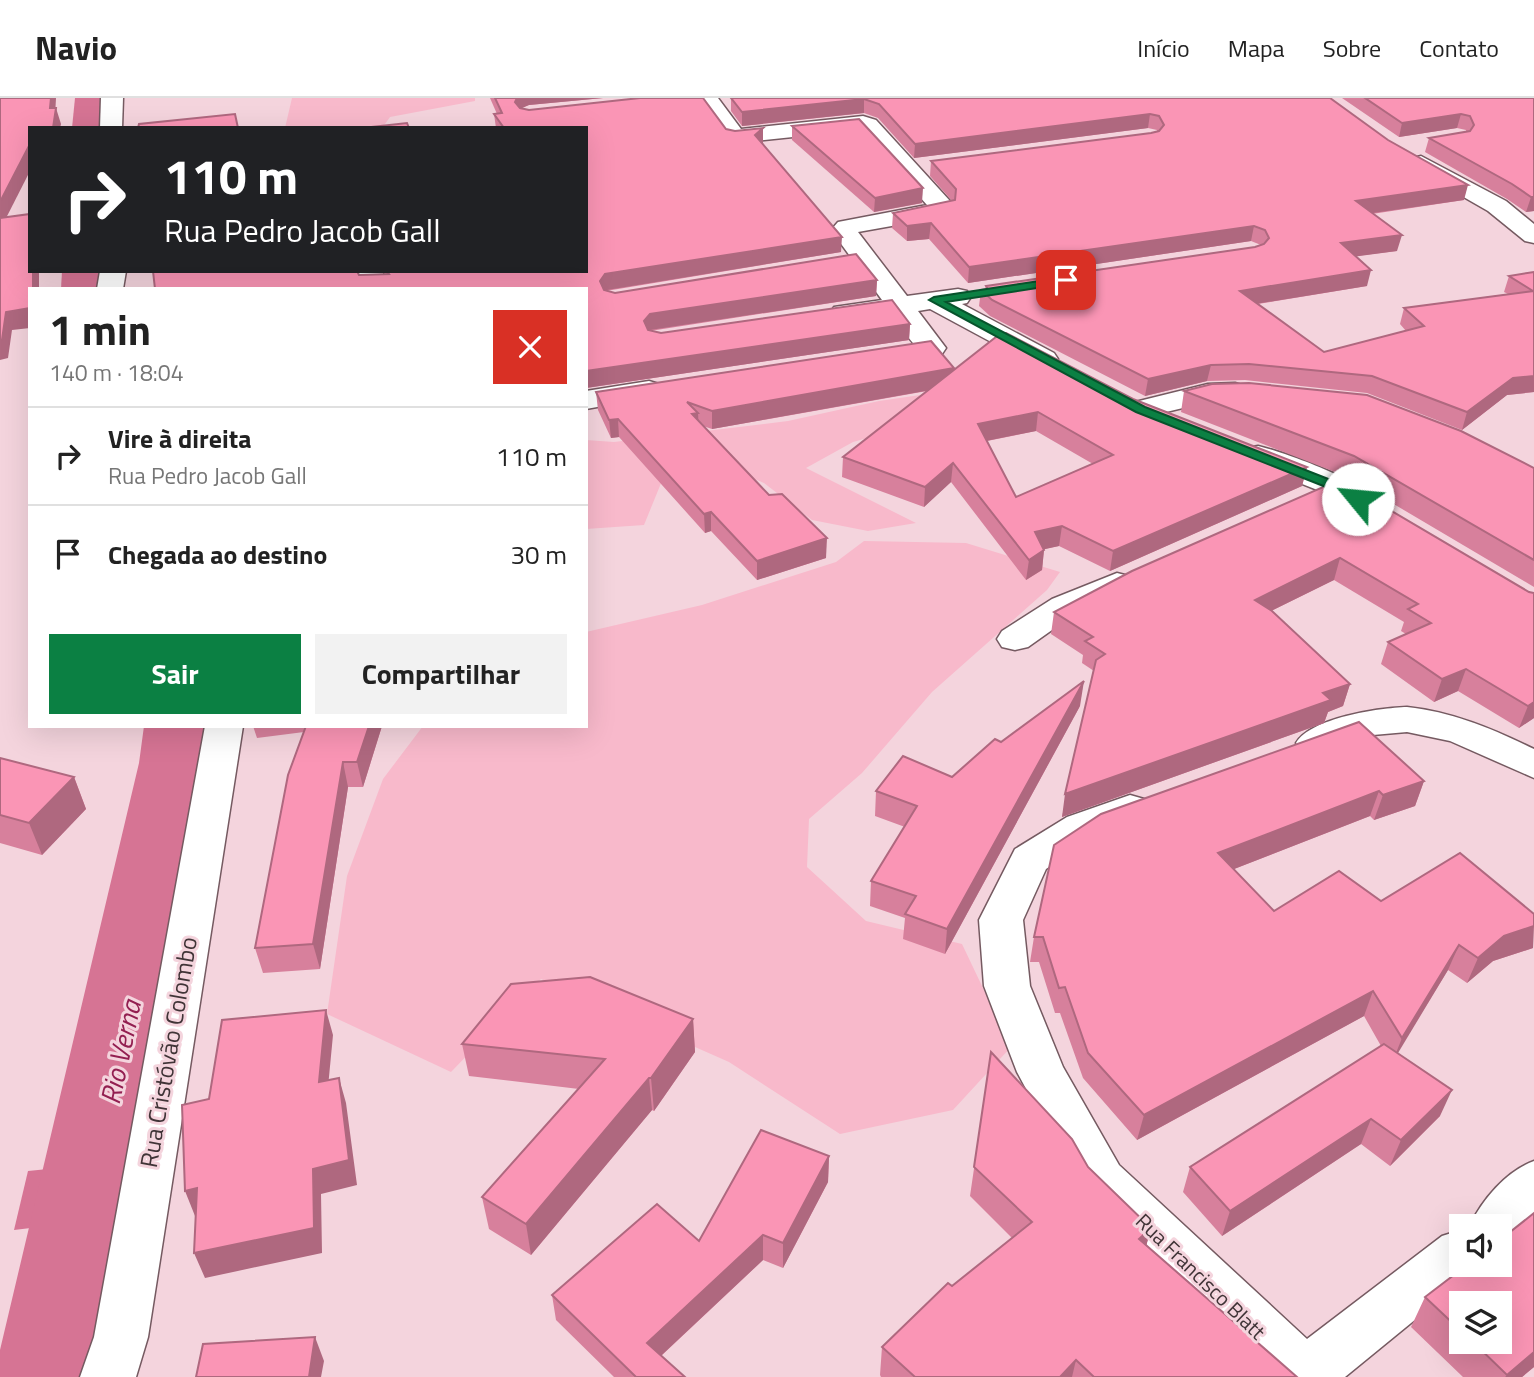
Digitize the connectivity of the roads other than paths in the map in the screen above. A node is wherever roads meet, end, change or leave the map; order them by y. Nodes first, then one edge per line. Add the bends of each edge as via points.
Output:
1 (112, 98) edge
2 (709, 101) edge
3 (736, 101) edge
4 (111, 126) edge
5 (1431, 142) edge
6 (935, 166) edge
7 (909, 169) junction
8 (1534, 236) edge
9 (863, 259) junction
10 (836, 264) edge
11 (976, 294) dead end
12 (934, 300) junction
13 (898, 305) junction
14 (819, 316) edge
15 (1000, 336) junction
16 (1070, 373) edge
17 (669, 387) edge
18 (1267, 393) edge
19 (588, 400) edge
20 (1193, 430) edge
21 (1232, 445) edge
22 (1336, 486) junction
23 (1299, 503) edge
24 (1394, 521) edge
25 (1150, 568) edge
26 (1015, 639) dead end
27 (224, 728) edge
28 (1283, 754) edge
29 (1534, 765) edge
30 (1170, 795) edge
31 (1534, 1183) edge
32 (1507, 1214) edge
33 (1449, 1262) edge
34 (1305, 1376) edge
35 (108, 1377) edge

1 - 4 street
2 - 3 street
2 - 7 street via 735,136 868,125
5 - 8 street via 1406,150 1497,206
6 - 7 street
7 - 9 street via 942,210 847,226 842,230
9 - 10 street
9 - 13 street
11 - 12 street
12 - 13 street
12 - 15 street
13 - 14 street
13 - 15 street via 918,350
15 - 16 street
17 - 19 street
18 - 20 street via 1208,393 1129,403
21 - 22 street
22 - 23 street
22 - 24 street
25 - 26 street via 1064,606
27 - 35 street, Rua Cristóvão Colombo via 121,1338
28 - 29 street via 1385,720 1432,720
30 - 34 street, Rua Francisco Blatt via 1081,827 1030,859 1001,920 1007,986 1041,1072 1101,1180
31 - 32 street
33 - 34 street

